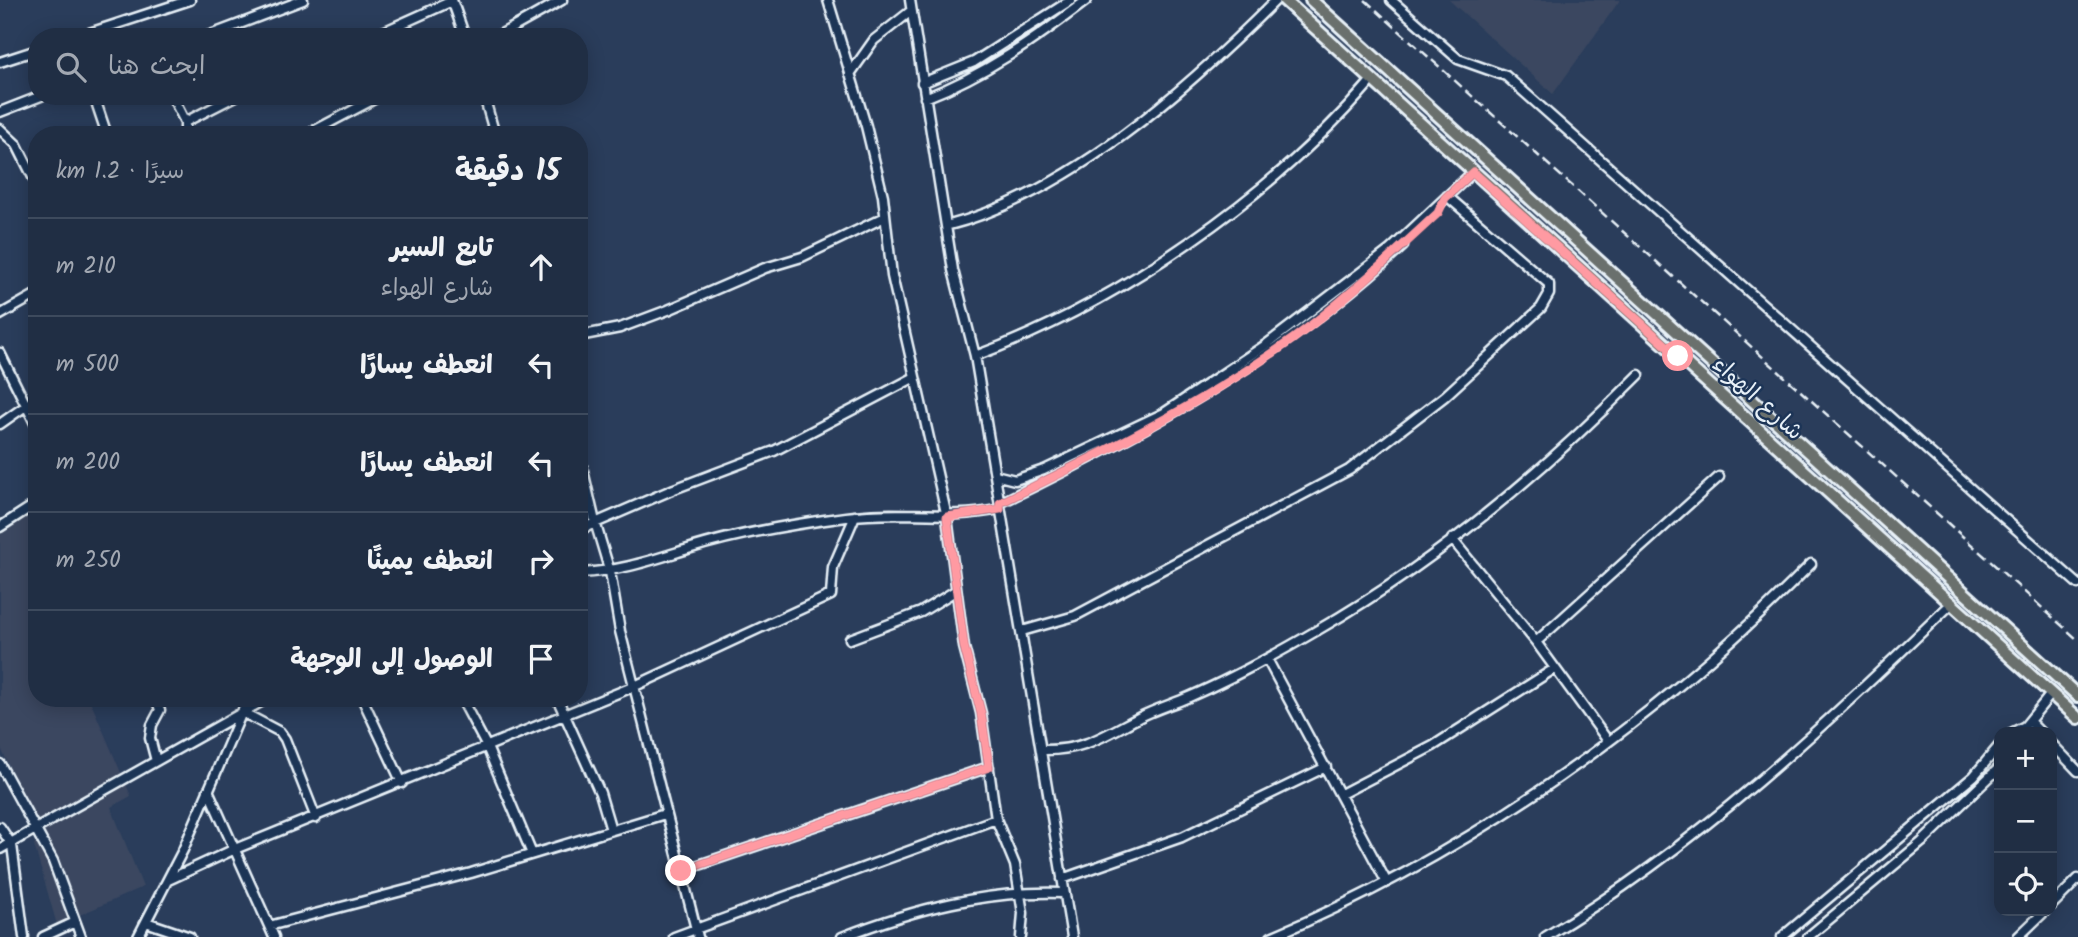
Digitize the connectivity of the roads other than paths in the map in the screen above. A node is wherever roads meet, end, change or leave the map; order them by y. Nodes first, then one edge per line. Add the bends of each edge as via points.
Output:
1 (190, 0) edge
2 (303, 0) edge
3 (562, 0) edge
4 (828, 0) edge
5 (910, 0) edge
6 (1070, 0) edge
7 (1087, 0) edge
8 (1276, 0) edge
9 (1284, 0) edge
10 (1311, 0) edge
11 (1391, 0) edge
12 (452, 1) edge
13 (911, 11) junction
14 (104, 28) edge
15 (229, 28) edge
16 (392, 28) edge
17 (462, 28) edge
18 (512, 28) edge
19 (28, 53) edge
20 (0, 62) edge
21 (849, 74) junction
22 (1371, 81) junction
23 (922, 83) junction
24 (925, 98) junction
25 (28, 101) edge
26 (97, 105) edge
27 (176, 105) edge
28 (218, 105) edge
29 (363, 105) edge
30 (486, 105) edge
31 (0, 112) edge
32 (185, 122) junction
33 (104, 126) edge
34 (185, 126) edge
35 (323, 126) edge
36 (491, 126) edge
37 (0, 129) edge
38 (28, 167) edge
39 (1473, 172) junction
40 (1446, 197) junction
41 (885, 217) junction
42 (946, 226) junction
43 (28, 300) edge
44 (0, 315) edge
45 (588, 334) edge
46 (0, 353) edge
47 (975, 356) junction
48 (1639, 375) dead end
49 (915, 377) junction
50 (27, 404) joint
51 (0, 424) edge
52 (995, 475) junction
53 (1718, 477) dead end
54 (588, 492) edge
55 (1000, 506) junction
56 (28, 509) edge
57 (855, 516) junction
58 (947, 517) junction
59 (595, 522) junction
60 (588, 526) edge
61 (0, 527) edge
62 (1452, 539) junction
63 (1811, 564) dead end
64 (610, 572) junction
65 (588, 573) edge
66 (2078, 584) edge
67 (955, 591) junction
68 (1952, 603) junction
69 (1022, 631) junction
70 (850, 639) dead end
71 (1535, 642) junction
72 (1267, 659) junction
73 (1554, 669) junction
74 (635, 687) junction
75 (2051, 694) junction
76 (2078, 696) edge
77 (588, 706) edge
78 (159, 707) edge
79 (244, 707) edge
80 (251, 707) edge
81 (366, 707) edge
82 (466, 707) edge
83 (561, 707) edge
84 (587, 707) edge
85 (242, 712) junction
86 (565, 716) junction
87 (2078, 718) edge
88 (2026, 726) edge
89 (1608, 741) junction
90 (487, 747) junction
91 (2057, 749) edge
92 (1042, 750) junction
93 (1994, 752) edge
94 (156, 761) junction
95 (0, 764) edge
96 (989, 767) junction
97 (1326, 767) junction
98 (2078, 771) edge
99 (1994, 773) edge
100 (402, 783) junction
101 (208, 790) junction
102 (1340, 794) junction
103 (665, 814) junction
104 (316, 818) junction
105 (996, 819) junction
106 (0, 827) edge
107 (36, 830) junction
108 (611, 830) junction
109 (11, 841) junction
110 (0, 849) edge
111 (234, 849) junction
112 (532, 855) junction
113 (681, 871) junction
114 (1062, 879) junction
115 (2078, 879) edge
116 (168, 880) junction
117 (1386, 881) junction
118 (1020, 891) junction
119 (1064, 892) junction
120 (2057, 900) edge
121 (2040, 916) edge
122 (75, 922) junction
123 (146, 922) junction
124 (269, 926) junction
125 (697, 933) edge
126 (24, 937) edge
127 (43, 937) edge
128 (81, 937) edge
129 (138, 937) edge
130 (190, 937) edge
131 (274, 937) edge
132 (674, 937) edge
133 (842, 937) edge
134 (1021, 937) edge
135 (1072, 937) edge
136 (1271, 937) edge
137 (1545, 937) edge
138 (1782, 937) edge
139 (1808, 937) edge
140 (2018, 937) edge

1 - 14 street
2 - 15 street
3 - 18 street
4 - 21 street
5 - 13 street
6 - 23 street via 974,62
7 - 24 street via 1009,56
8 - 42 street via 1194,77 1113,141 1014,200
9 - 22 main road, شارع الهواء
10 - 76 main road, شارع الهواء
11 - 66 street via 1458,59 1506,76
12 - 16 street
12 - 17 street
13 - 21 street via 874,40
13 - 23 street
19 - 20 street
21 - 41 street via 869,136
22 - 39 main road, شارع الهواء
22 - 47 street via 1296,158 1202,232 1093,300
23 - 24 street
24 - 42 street
25 - 31 street
26 - 33 street
27 - 32 street
28 - 32 street
29 - 35 street
30 - 36 street
32 - 34 street
37 - 38 street via 17,145
39 - 40 street
39 - 68 main road, شارع الهواء
40 - 52 street via 1390,250 1298,321 1164,413 1044,470 1015,480
40 - 55 street via 1438,213 1294,338 1106,452
40 - 69 street via 1549,284 1541,308 1446,396 1349,470 1075,616
41 - 45 street via 802,257 620,328
41 - 49 street via 892,276
42 - 47 street
43 - 44 street
46 - 50 street
47 - 52 street
48 - 62 street via 1550,462
49 - 58 street
49 - 59 street via 774,451
50 - 51 street
52 - 55 street
53 - 71 street
54 - 59 street
55 - 58 street
55 - 69 street
56 - 61 street
57 - 58 street
57 - 64 street via 715,542
57 - 74 street via 833,567 831,595
58 - 67 street
59 - 60 street
59 - 64 street
62 - 71 street
62 - 72 street via 1329,623
63 - 89 street via 1727,645
64 - 65 street
64 - 74 street
67 - 70 street via 921,612
67 - 96 street
68 - 75 main road, شارع الهواء
68 - 137 street via 1788,757 1710,822 1649,871
69 - 92 street
71 - 73 street
72 - 92 street via 1139,717 1116,733 1065,751
72 - 97 street
73 - 89 street
73 - 102 street via 1433,746
74 - 77 street
74 - 103 street
75 - 87 main road, شارع الهواء
75 - 88 street
78 - 94 street via 150,738
79 - 85 street
80 - 85 street
81 - 100 street
82 - 90 street
83 - 86 street
84 - 86 street
85 - 94 street
85 - 101 street
85 - 104 street via 285,738
86 - 90 street
86 - 108 street via 600,793
89 - 117 street via 1506,813
90 - 100 street
90 - 112 street
91 - 98 street
92 - 114 street
93 - 138 street via 1974,776
94 - 107 street
95 - 107 street
96 - 105 street
96 - 113 street
97 - 102 street
97 - 114 street via 1182,837
99 - 139 street via 1922,842
100 - 104 street
101 - 111 street
101 - 116 street
102 - 117 street
103 - 108 street
103 - 113 street
104 - 111 street
105 - 118 street via 1016,865
105 - 125 street
106 - 109 street
107 - 109 street
107 - 122 street via 53,861
108 - 112 street
109 - 110 street
109 - 126 street
111 - 116 street
111 - 124 street
112 - 124 street
113 - 125 street
114 - 119 street
115 - 120 street
116 - 123 street
117 - 136 street
118 - 119 street
118 - 133 street via 925,909
118 - 134 street
119 - 135 street
121 - 140 street
122 - 127 street
122 - 128 street
123 - 129 street
123 - 130 street
124 - 131 street
125 - 132 street

